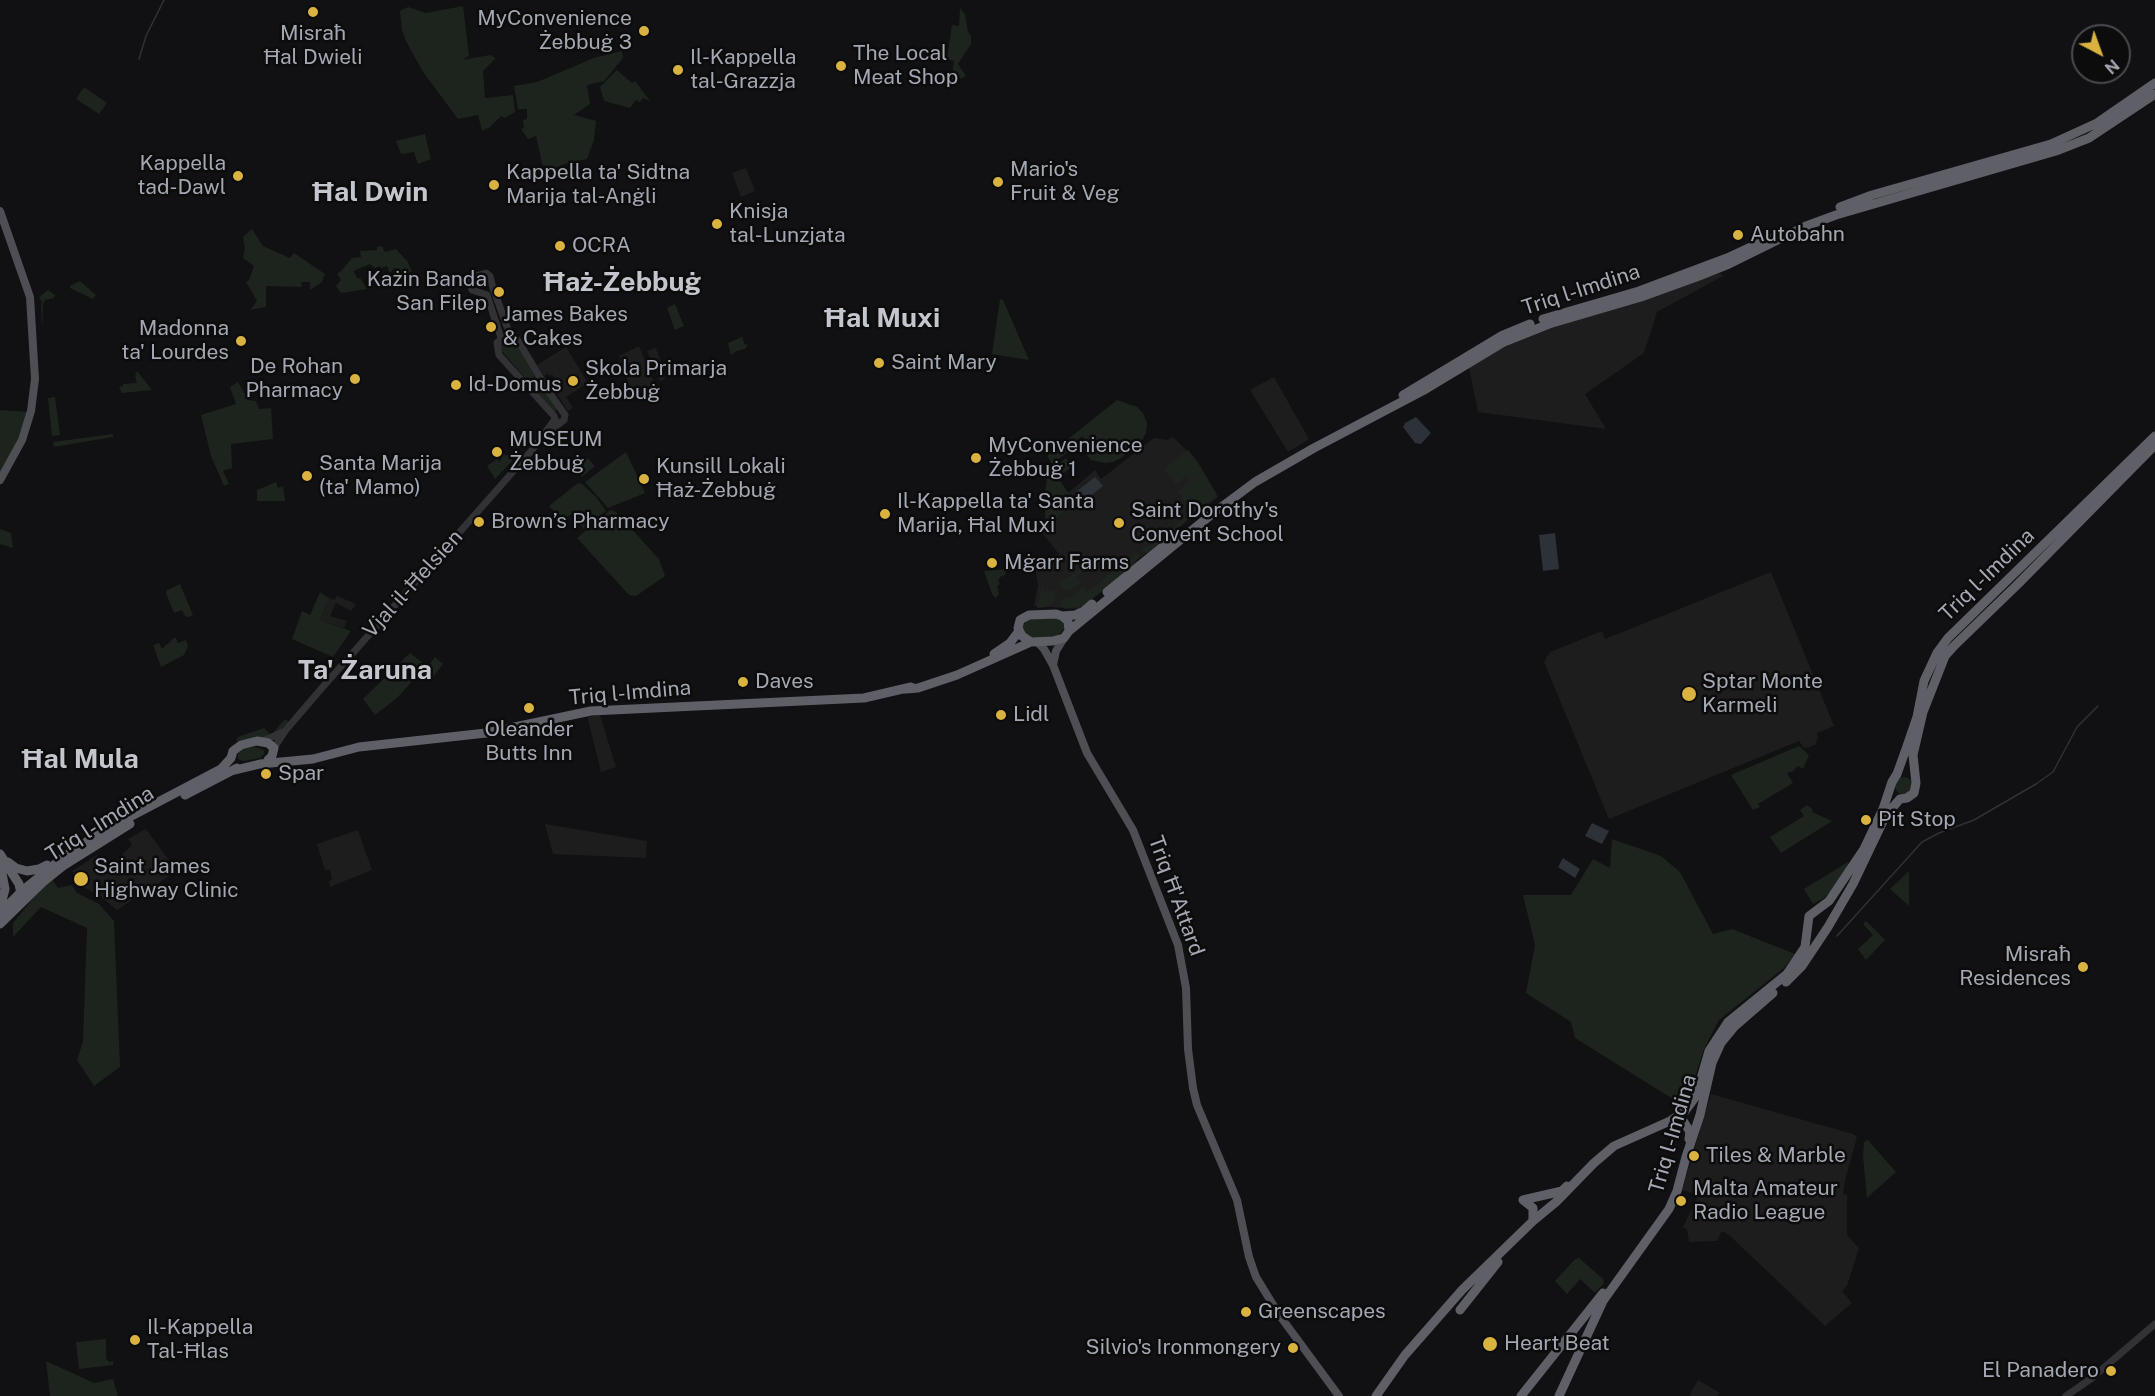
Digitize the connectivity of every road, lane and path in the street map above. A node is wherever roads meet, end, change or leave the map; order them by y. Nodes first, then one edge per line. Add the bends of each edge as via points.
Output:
1 (2155, 83) edge
2 (2155, 94) edge
3 (0, 211) edge
4 (510, 335) junction
5 (501, 338) junction
6 (556, 419) junction
7 (2155, 436) edge
8 (2155, 445) edge
9 (0, 480) edge
10 (1062, 616) junction
11 (1019, 631) junction
12 (1067, 634) junction
13 (1034, 642) junction
14 (1053, 665) junction
15 (906, 689) junction
16 (285, 731) junction
17 (264, 741) junction
18 (359, 747) junction
19 (272, 753) junction
20 (231, 758) junction
21 (290, 762) junction
22 (241, 766) junction
23 (231, 771) junction
24 (1897, 774) junction
25 (1915, 779) junction
26 (1890, 790) junction
27 (1900, 799) junction
28 (0, 853) edge
29 (65, 856) junction
30 (0, 862) edge
31 (21, 890) junction
32 (0, 908) edge
33 (1815, 911) junction
34 (1, 920) edge
35 (1807, 922) junction
36 (1828, 927) junction
37 (1670, 1121) junction
38 (1686, 1157) junction
39 (1594, 1163) junction
40 (1556, 1202) junction
41 (1533, 1221) junction
42 (1630, 1262) junction
43 (1460, 1310) dead end
44 (2155, 1324) edge
45 (1406, 1355) junction
46 (1339, 1396) edge
47 (1371, 1396) edge
48 (1376, 1396) edge
49 (1521, 1396) edge
50 (1559, 1396) edge
51 (2066, 1396) edge

1 - 10 highway, Triq l-Imdina via 2097,123 2051,144 1872,195 1818,215 1727,258 1501,336 1398,398 1254,476 1084,611
2 - 12 highway, Triq l-Imdina via 2089,138 2056,151 1836,215 1699,276 1504,342 1255,482
3 - 9 main road via 30,297 35,379 22,440
4 - 5 street
4 - 5 street via 489,274 468,278 472,290 486,295
4 - 6 street via 517,339 565,417
5 - 6 street via 499,355
6 - 16 street, Vjal il-Ħelsien
7 - 24 highway, Triq l-Imdina via 1947,638 1924,681 1917,717
8 - 25 highway, Triq l-Imdina via 1946,656 1923,712 1913,755
10 - 11 highway, Triq l-Imdina via 1029,615 1020,620
10 - 12 highway via 1068,621
11 - 13 highway
11 - 15 highway, Triq l-Imdina via 1010,643 986,659
12 - 13 highway, Triq l-Imdina
12 - 14 main road via 1056,651
13 - 14 main road, Triq Ħ'Attard
13 - 15 highway, Triq l-Imdina via 957,675
14 - 46 main road, Triq Ħ'Attard via 1087,753 1133,830 1178,945 1186,988 1193,1088 1237,1200 1249,1257 1262,1288
15 - 18 highway, Triq l-Imdina via 864,698 591,711 486,733
16 - 17 street, Vjal il-Ħelsien
16 - 19 street, Vjal il-Ħelsien
17 - 19 highway, Triq l-Imdina
17 - 20 highway, Triq l-Imdina via 241,745
18 - 19 highway, Triq l-Imdina via 287,758
18 - 21 highway, Triq l-Imdina
19 - 21 highway, Triq l-Imdina
19 - 22 highway, Triq l-Imdina
20 - 22 highway
20 - 29 highway, Triq l-Imdina via 221,769
21 - 23 highway, Triq l-Imdina
22 - 23 highway, Triq l-Imdina
23 - 34 highway, Triq l-Imdina via 91,847 43,882
24 - 25 highway via 1909,774
24 - 26 highway, Triq l-Imdina
25 - 27 highway, Triq l-Imdina via 1914,793
26 - 27 highway
26 - 33 highway, Triq l-Imdina via 1856,863 1829,901
27 - 36 highway, Triq l-Imdina via 1886,814
28 - 29 highway via 12,866 27,871
28 - 31 highway
29 - 31 highway, Triq l-Imdina
30 - 32 highway via 5,889
31 - 34 highway, Triq l-Imdina via 18,901
33 - 35 highway, Triq l-Imdina
33 - 36 highway via 1826,913
35 - 36 highway via 1812,931 1819,933
35 - 37 highway, Triq l-Imdina via 1805,947 1787,974 1728,1022 1709,1051 1696,1096 1685,1111
36 - 38 highway, Triq l-Imdina via 1802,966 1721,1043 1712,1062
37 - 38 highway via 1684,1122 1688,1127
37 - 39 highway via 1614,1146
38 - 42 highway, Triq l-Imdina via 1670,1209
39 - 40 highway
39 - 41 highway via 1562,1191 1523,1200 1533,1208
40 - 41 highway
40 - 43 highway
41 - 45 highway via 1462,1290
42 - 49 highway
42 - 50 highway, Triq l-Imdina via 1604,1301
44 - 51 street
45 - 47 main road
45 - 48 highway

